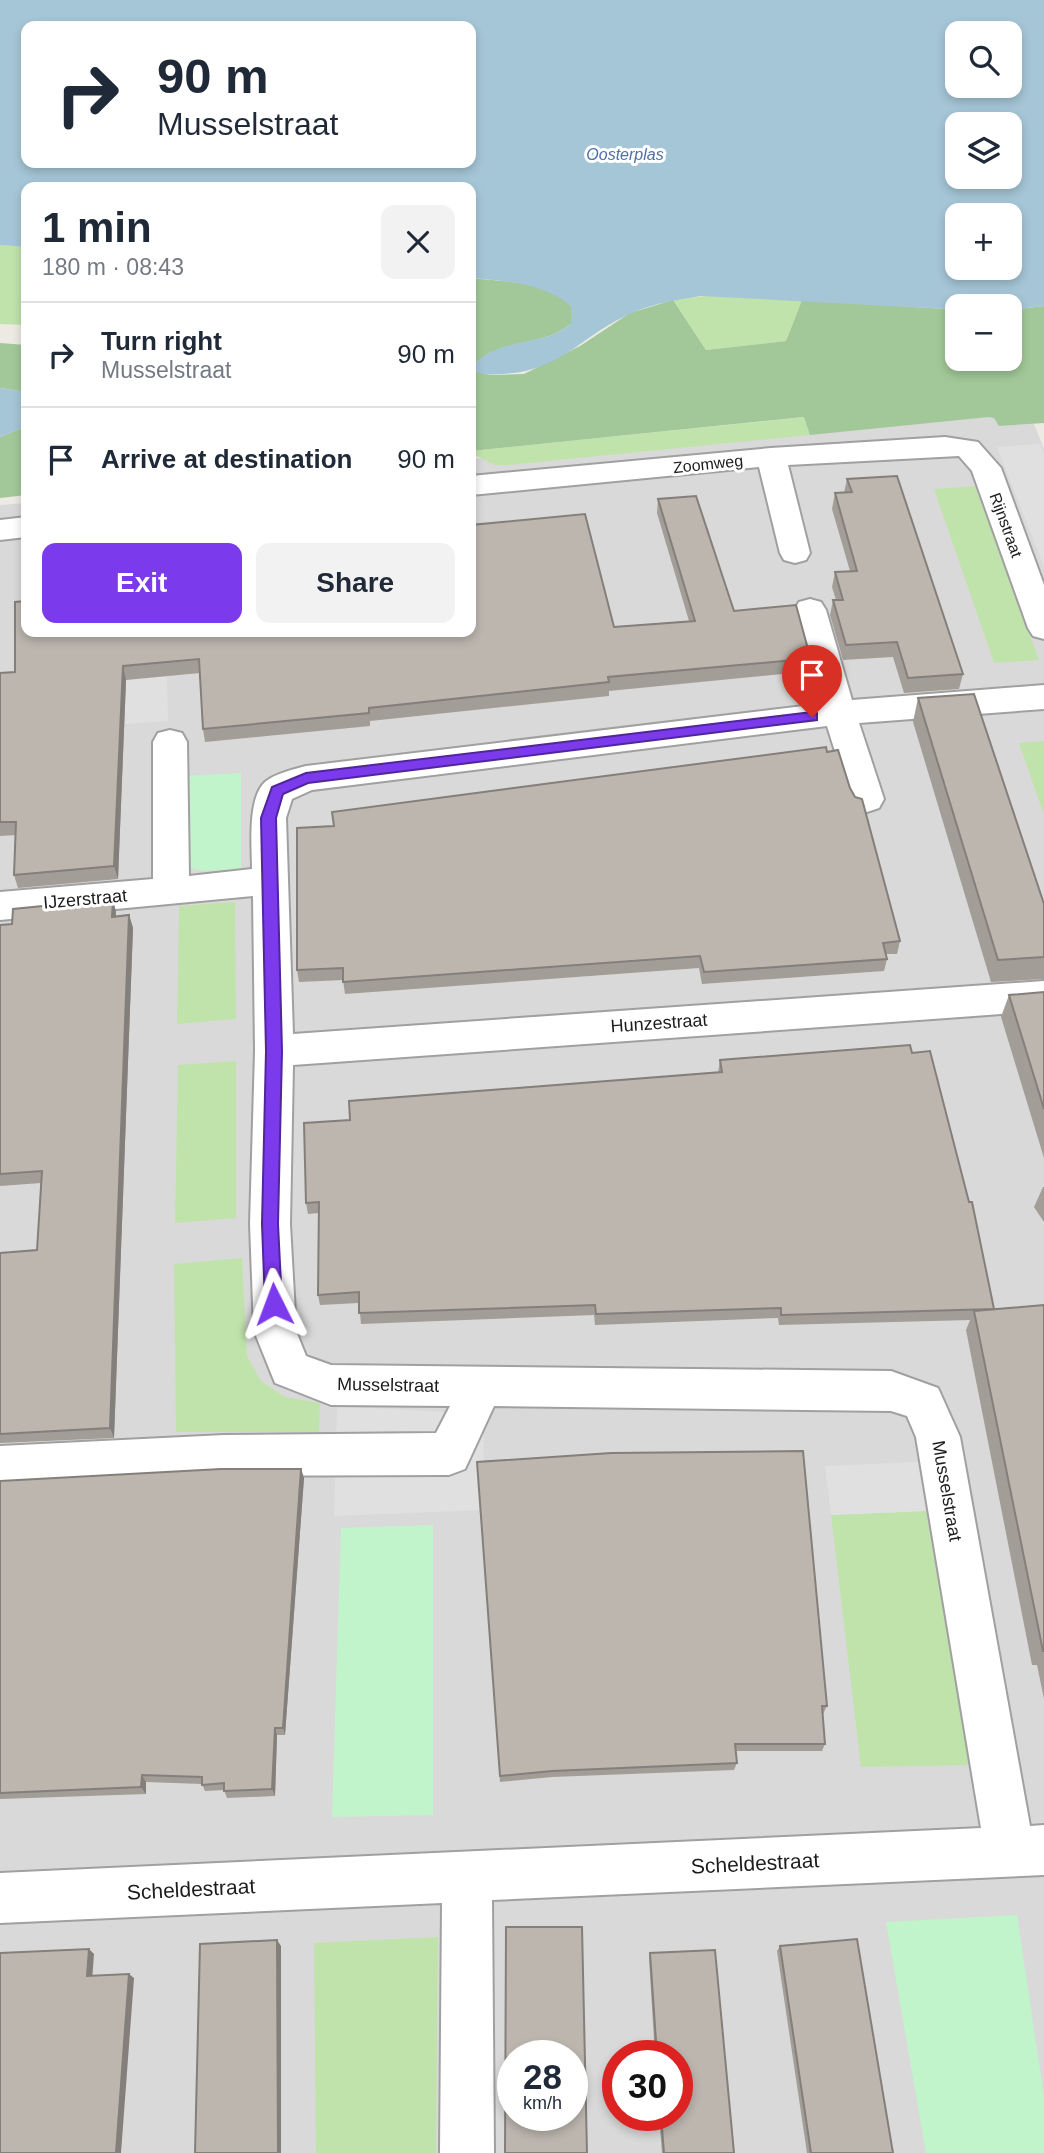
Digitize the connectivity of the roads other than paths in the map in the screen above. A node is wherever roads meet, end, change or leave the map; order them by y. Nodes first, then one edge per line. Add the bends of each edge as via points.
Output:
1 (945, 446) joint
2 (771, 457) junction
3 (476, 486) edge
4 (21, 528) edge
5 (0, 530) edge
6 (795, 553) dead end
7 (810, 610) dead end
8 (1044, 628) edge
9 (1044, 697) edge
10 (839, 713) junction
11 (170, 742) dead end
12 (867, 799) dead end
13 (270, 881) junction
14 (171, 891) junction
15 (0, 906) edge
16 (1044, 996) edge
17 (274, 1051) junction
18 (481, 1387) junction
19 (0, 1467) edge
20 (1035, 1857) edge
21 (467, 1876) junction
22 (0, 1898) edge
23 (467, 2153) edge

1 - 2 street, Zoomweg
1 - 8 street, Rijnstraat via 968,448 986,468
2 - 3 street, Zoomweg
2 - 6 street
4 - 5 street
7 - 10 street
9 - 10 street, Musselstraat
10 - 12 street
10 - 13 street, Musselstraat via 306,778 277,791 269,818
11 - 14 street
13 - 14 street, IJzerstraat
13 - 17 street, Musselstraat
14 - 15 street, IJzerstraat
16 - 17 street, Hunzestraat
17 - 18 street, Musselstraat via 270,1224 275,1331 290,1368 331,1385
18 - 19 street via 449,1454 145,1458
18 - 20 street, Musselstraat via 891,1391 923,1402 938,1437
20 - 21 street, Scheldestraat
21 - 22 street, Scheldestraat
21 - 23 street

